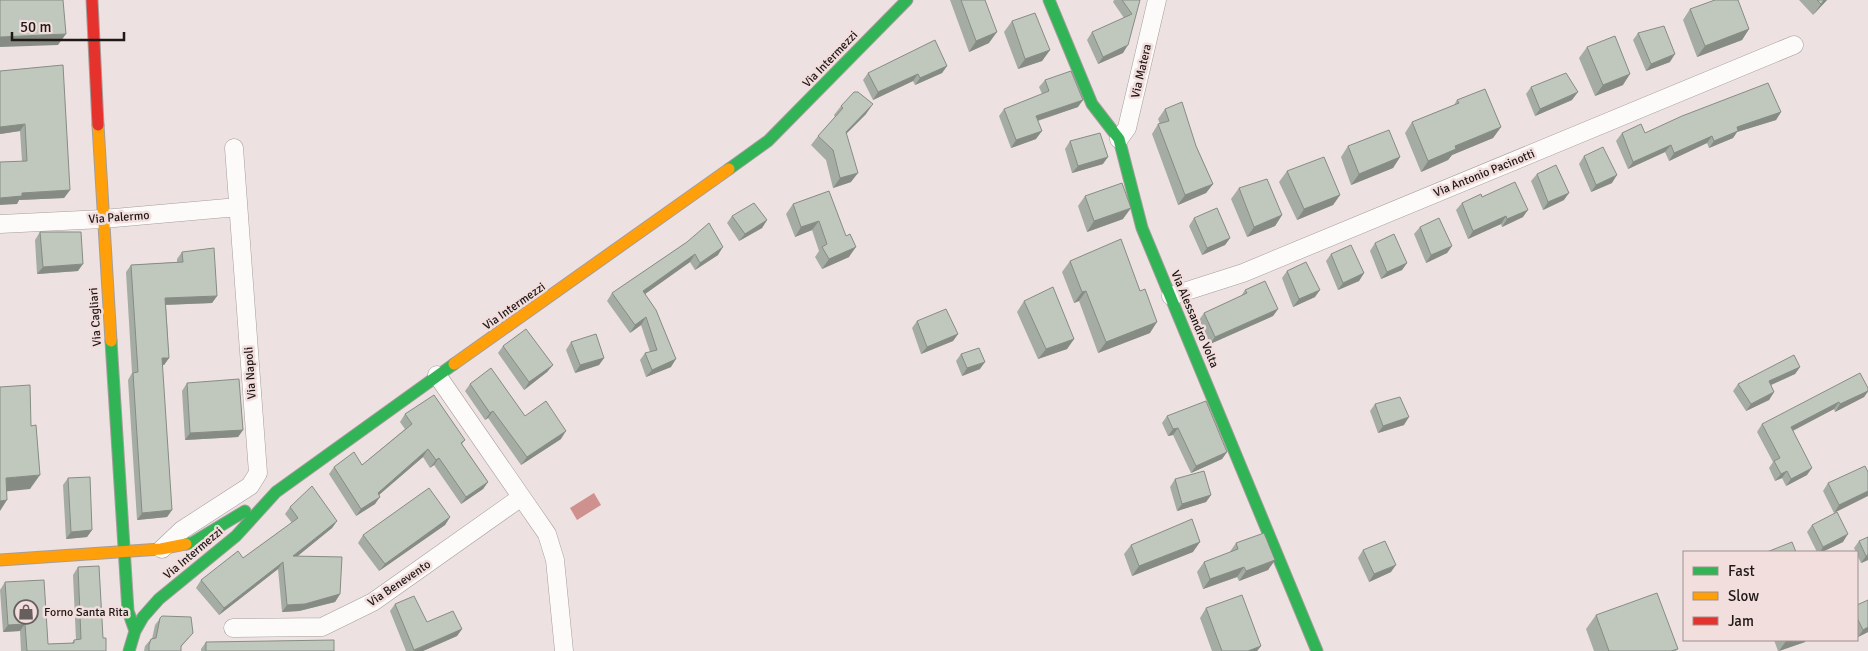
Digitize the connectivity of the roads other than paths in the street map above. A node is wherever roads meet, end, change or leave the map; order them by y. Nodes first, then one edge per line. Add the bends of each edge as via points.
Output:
1 (92, 0) edge
2 (907, 0) edge
3 (1049, 0) edge
4 (1157, 0) edge
5 (1794, 45) dead end
6 (1119, 139) junction
7 (234, 148) dead end
8 (238, 207) junction
9 (102, 219) junction
10 (0, 224) edge
11 (1171, 296) junction
12 (437, 375) junction
13 (276, 492) junction
14 (520, 498) junction
15 (161, 549) junction
16 (124, 553) junction
17 (0, 560) edge
18 (234, 628) dead end
19 (135, 631) junction
20 (129, 651) edge
21 (564, 651) edge
22 (1317, 651) edge

1 - 9 street, Via Cagliari
2 - 12 street, Via Intermezzi via 768,141
3 - 6 street, Via Alessandro Volta via 1092,104
4 - 6 street, Via Matera via 1127,128
5 - 11 street, Via Antonio Pacinotti via 1243,273
6 - 11 street, Via Alessandro Volta via 1142,228
7 - 8 street, Via Napoli
8 - 9 street, Via Palermo
8 - 15 street, Via Napoli via 258,473 250,486 182,530
9 - 10 street, Via Palermo
9 - 16 street, Via Cagliari
11 - 22 street, Via Alessandro Volta
12 - 13 street, Via Intermezzi
12 - 14 street
13 - 15 street via 192,543
13 - 19 street, Via Intermezzi via 236,536 159,599
14 - 18 street, Via Benevento via 373,602 322,627
14 - 21 street via 547,534 555,560
15 - 16 street
16 - 17 street
16 - 19 street, Via Cagliari via 128,611
19 - 20 street, Via Intermezzi

